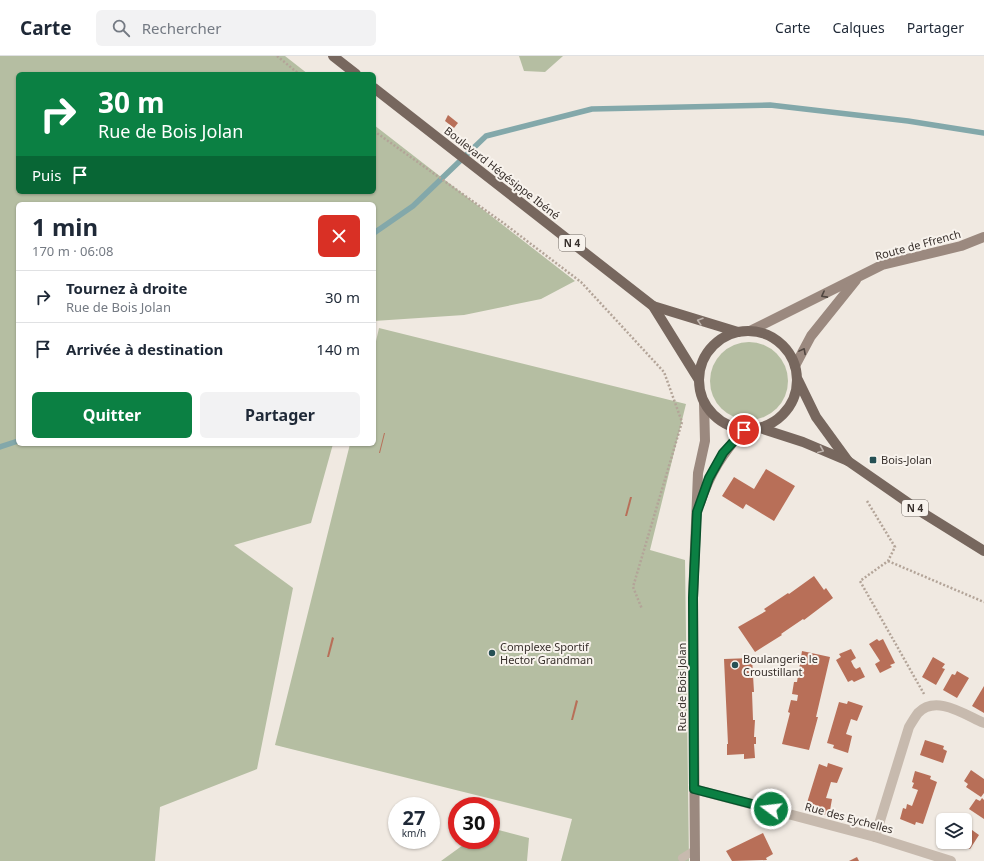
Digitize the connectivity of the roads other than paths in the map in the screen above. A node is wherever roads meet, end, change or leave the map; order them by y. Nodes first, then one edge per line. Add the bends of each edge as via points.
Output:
1 (333, 56) edge
2 (353, 72) edge
3 (376, 90) edge
4 (984, 237) edge
5 (858, 276) junction
6 (653, 306) junction
7 (750, 331) junction
8 (738, 332) junction
9 (795, 366) junction
10 (797, 379) junction
11 (699, 380) junction
12 (704, 403) junction
13 (760, 428) junction
14 (744, 430) junction
15 (848, 461) junction
16 (697, 512) junction
17 (984, 551) edge
18 (984, 723) edge
19 (694, 789) junction
20 (875, 837) junction
21 (695, 850) junction
22 (682, 858) dead end
23 (947, 860) edge
24 (695, 861) edge

1 - 2 main road
3 - 6 main road, Boulevard Hégésippe Ibéné / N 4
4 - 5 street, Route de Ffrench via 961,246 882,265
5 -> 7 street, Route de Ffrench
9 -> 5 street, Route de Ffrench via 811,336
8 -> 6 main road, Boulevard Hégésippe Ibéné / N 4
6 - 11 main road, Boulevard Hégésippe Ibéné / N 4
7 - 8 main road
7 - 9 main road via 765,334 778,341 789,352
8 - 11 main road via 714,344 700,368
9 - 10 main road
10 - 13 main road via 793,401 787,410 770,424
10 - 15 main road, N 4 via 816,417
11 - 12 main road
12 - 14 main road via 723,423
12 - 16 street, Rue de Bois Jolan via 705,440 698,473
13 - 14 main road
13 -> 15 main road, N 4
14 - 16 street, Rue de Bois Jolan via 723,453 709,478
15 - 17 main road, N 4
16 - 19 street, Rue de Bois Jolan via 693,598
18 - 20 street via 949,707 930,705 918,713 909,727
19 - 20 street, Rue des Eychelles
19 - 21 street, Rue de Bois Jolan
20 - 23 street, Rue des Eychelles
21 - 22 lane
21 - 24 street, Rue de Bois Jolan

